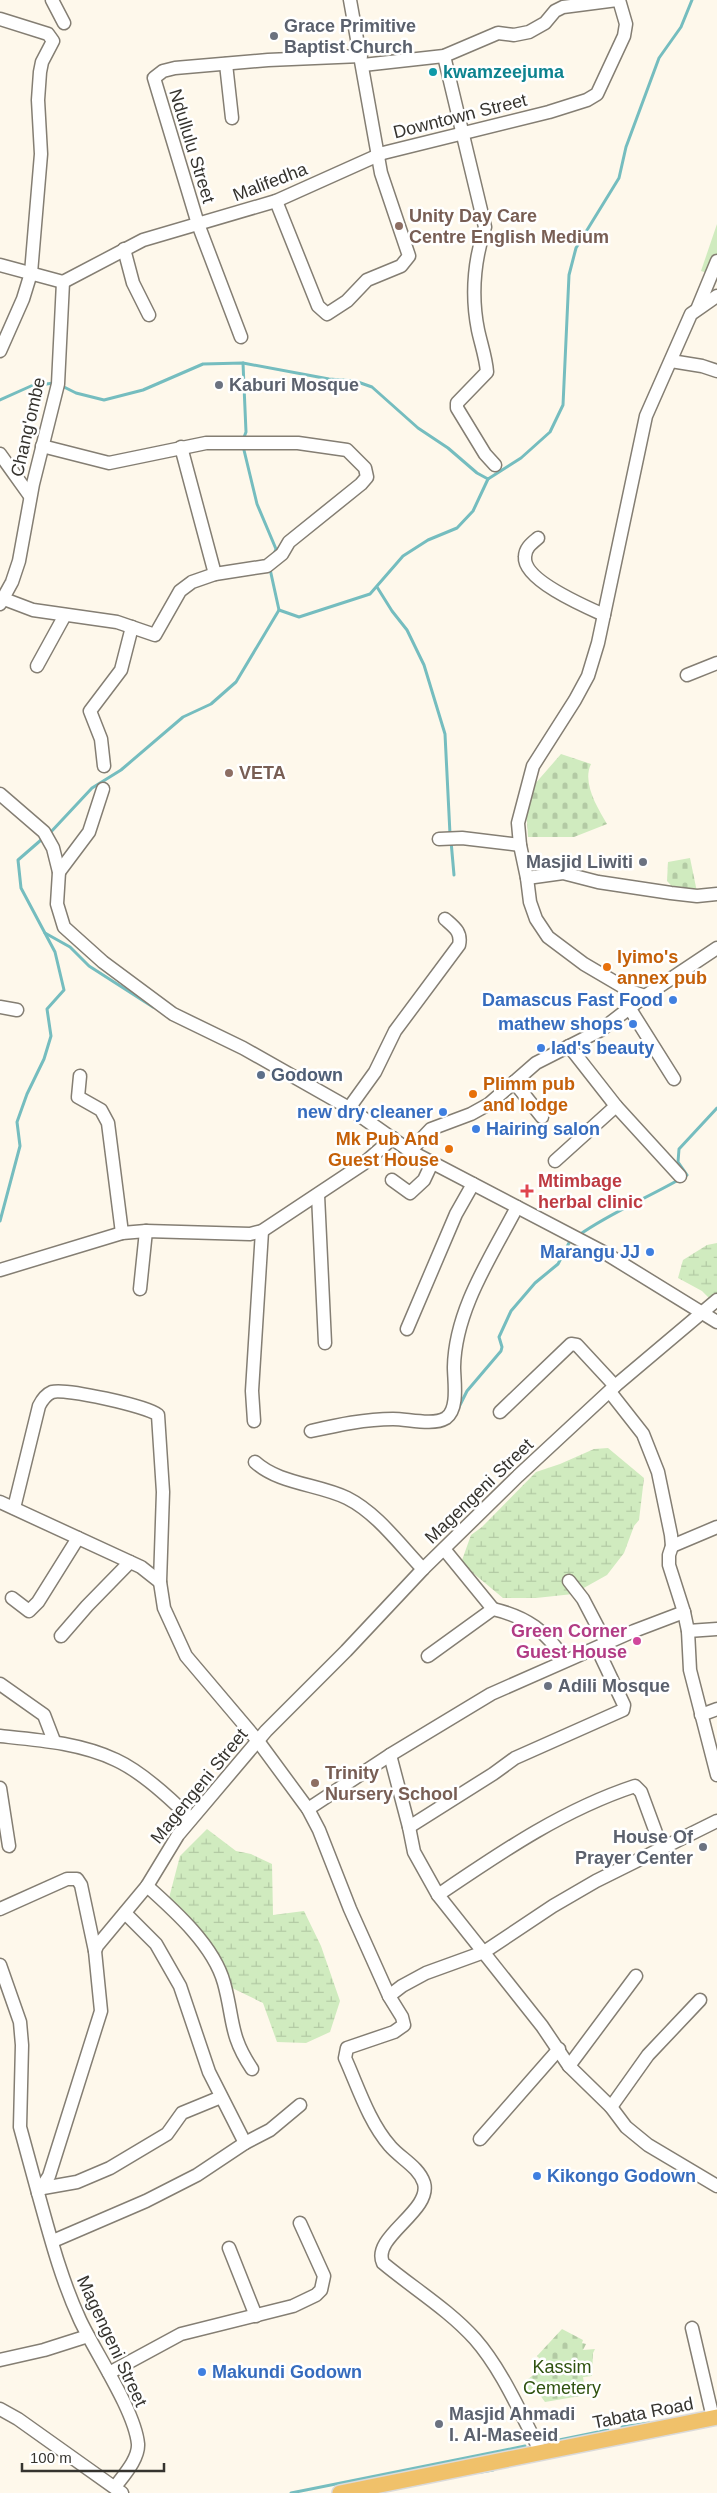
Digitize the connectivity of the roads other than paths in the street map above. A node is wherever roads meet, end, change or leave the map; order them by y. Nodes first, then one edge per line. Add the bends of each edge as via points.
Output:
1 (52, 0) edge
2 (350, 0) edge
3 (618, 0) edge
4 (0, 20) edge
5 (64, 24) dead end
6 (444, 56) junction
7 (362, 61) junction
8 (226, 64) junction
9 (232, 118) dead end
10 (463, 132) junction
11 (378, 155) junction
12 (276, 201) junction
13 (198, 224) junction
14 (124, 249) junction
15 (717, 261) edge
16 (0, 265) edge
17 (31, 273) junction
18 (63, 282) junction
19 (717, 296) edge
20 (698, 307) junction
21 (149, 315) dead end
22 (241, 337) dead end
23 (0, 351) edge
24 (670, 360) junction
25 (717, 371) edge
26 (42, 446) junction
27 (181, 447) junction
28 (0, 454) edge
29 (495, 465) dead end
30 (30, 496) junction
31 (538, 538) dead end
32 (215, 574) junction
33 (2, 602) edge
34 (66, 615) junction
35 (604, 615) junction
36 (132, 627) junction
37 (717, 663) edge
38 (37, 666) dead end
39 (687, 675) dead end
40 (104, 766) dead end
41 (103, 789) dead end
42 (0, 794) edge
43 (439, 839) dead end
44 (520, 845) junction
45 (60, 872) junction
46 (527, 878) junction
47 (717, 894) edge
48 (444, 919) dead end
49 (717, 948) edge
50 (645, 996) junction
51 (0, 1007) edge
52 (630, 1009) junction
53 (17, 1010) dead end
54 (569, 1046) junction
55 (80, 1076) dead end
56 (674, 1079) dead end
57 (514, 1082) junction
58 (616, 1106) junction
59 (349, 1108) junction
60 (542, 1117) dead end
61 (393, 1138) junction
62 (410, 1151) junction
63 (555, 1161) dead end
64 (432, 1163) junction
65 (680, 1176) dead end
66 (392, 1180) dead end
67 (474, 1184) junction
68 (318, 1196) junction
69 (517, 1207) junction
70 (146, 1231) junction
71 (262, 1231) junction
72 (122, 1233) junction
73 (0, 1270) edge
74 (140, 1289) dead end
75 (717, 1300) edge
76 (701, 1313) junction
77 (717, 1322) edge
78 (407, 1329) dead end
79 (325, 1343) dead end
80 (613, 1389) junction
81 (500, 1412) dead end
82 (254, 1421) dead end
83 (311, 1431) dead end
84 (255, 1462) dead end
85 (0, 1502) edge
86 (14, 1508) junction
87 (717, 1526) edge
88 (78, 1538) junction
89 (672, 1546) junction
90 (444, 1549) junction
91 (130, 1562) junction
92 (423, 1569) junction
93 (569, 1581) dead end
94 (160, 1582) junction
95 (12, 1598) dead end
96 (493, 1609) junction
97 (684, 1612) junction
98 (717, 1629) edge
99 (688, 1632) junction
100 (60, 1636) dead end
101 (601, 1646) junction
102 (428, 1656) dead end
103 (565, 1660) junction
104 (0, 1684) edge
105 (717, 1710) edge
106 (701, 1715) junction
107 (0, 1736) edge
108 (54, 1741) junction
109 (258, 1741) junction
110 (390, 1755) junction
111 (717, 1775) edge
112 (0, 1788) edge
113 (308, 1809) junction
114 (191, 1819) junction
115 (717, 1821) edge
116 (409, 1827) junction
117 (9, 1846) dead end
118 (662, 1850) junction
119 (147, 1886) junction
120 (438, 1895) junction
121 (0, 1909) edge
122 (125, 1913) junction
123 (95, 1951) junction
124 (484, 1952) junction
125 (0, 1965) edge
126 (636, 1976) dead end
127 (4, 1992) edge
128 (389, 1996) junction
129 (700, 2000) dead end
130 (559, 2050) junction
131 (569, 2066) junction
132 (252, 2069) dead end
133 (221, 2097) junction
134 (300, 2105) dead end
135 (611, 2107) junction
136 (480, 2139) dead end
137 (245, 2143) junction
138 (717, 2186) edge
139 (41, 2191) junction
140 (300, 2223) dead end
141 (53, 2241) junction
142 (229, 2248) dead end
143 (256, 2316) junction
144 (692, 2328) dead end
145 (88, 2336) junction
146 (0, 2360) edge
147 (109, 2373) junction
148 (0, 2409) edge
149 (715, 2418) edge
150 (541, 2452) junction
151 (400, 2487) edge
152 (118, 2490) edge
153 (340, 2493) edge

1 - 5 street
2 - 7 street
3 - 6 street, Ndullulu Street via 563,8 555,11 545,24 528,32 514,35 498,33
3 - 10 street, Downtown Street via 624,12 624,36 597,94 549,112
4 - 17 street via 38,30 48,34 53,41 40,72 41,154
6 - 7 street, Ndullulu Street
6 - 10 street
7 - 8 street, Ndullulu Street
7 - 11 street
8 - 9 street
8 - 13 street, Ndullulu Street via 175,68 154,78
10 - 11 street, Downtown Street
10 - 29 street via 485,227 474,272 478,327 488,372 456,406
11 - 12 street, Malifedha
11 - 12 street via 381,174 409,256 401,266 367,280 327,314 318,306
12 - 13 street, Malifedha
13 - 14 street, Malifedha via 156,235
13 - 22 street, Ndullulu Street
14 - 18 street, Malifedha
14 - 21 street via 134,284
15 - 20 street
16 - 17 street
17 - 18 street
17 - 23 street
18 - 26 street, Chang'ombe via 58,384
19 - 20 street
20 - 24 street via 691,314
24 - 25 street
24 - 35 street via 646,416
26 - 27 street via 109,463
26 - 30 street, Chang'ombe
27 - 32 street
27 - 32 street via 220,442 316,444 347,450 365,468 366,477 361,484 289,542 282,554 267,566
28 - 30 street
30 - 33 street, Chang'ombe via 19,561
31 - 35 street via 525,554 524,559 530,569 560,595
32 - 36 street via 192,582 180,591 155,635
33 - 34 street
34 - 36 street
34 - 38 street
35 - 44 street via 588,676 533,766 518,823
36 - 40 street via 121,670 90,711 101,739
37 - 39 street
41 - 45 street via 88,832
42 - 45 street via 44,832 55,852
43 - 44 street via 462,838
44 - 46 street
45 - 59 street via 57,904 64,927 103,962 173,1014 243,1048
46 - 47 street via 563,873 671,893
46 - 50 street via 536,919 548,937 584,964 630,991
48 - 59 street via 458,931 459,945 395,1031 375,1072
49 - 50 street
50 - 52 street
51 - 53 street
52 - 54 street via 601,1030
52 - 56 street
54 - 57 street via 536,1063
54 - 58 street
55 - 72 street via 78,1097 100,1110 108,1123
57 - 60 street
57 - 62 street via 489,1104 431,1129
58 - 63 street
58 - 65 street
59 - 61 street
61 - 62 street
61 - 68 street
62 - 64 street
64 - 66 street via 424,1180 410,1193
64 - 67 street
67 - 69 street
67 - 78 street via 456,1214
68 - 71 street
68 - 79 street
69 - 76 street via 605,1253
69 - 83 street via 458,1328 451,1413 445,1419 434,1421 393,1418
70 - 71 street via 250,1234
70 - 72 street
70 - 74 street
71 - 82 street via 252,1391
72 - 73 street
75 - 76 street, Magengeni Street
76 - 77 street
76 - 80 street, Magengeni Street
80 - 81 street via 577,1345 571,1344
80 - 89 street via 648,1445 668,1513
80 - 90 street, Magengeni Street
84 - 92 street via 273,1474 346,1497 360,1505
85 - 86 street
86 - 88 street
86 - 94 street via 39,1406 45,1396 65,1392 154,1411 160,1420 163,1492
87 - 89 street
88 - 91 street
88 - 95 street via 38,1602 28,1612
89 - 97 street via 668,1565
90 - 92 street, Magengeni Street
90 - 96 street
91 - 94 street
91 - 100 street
92 - 109 street, Magengeni Street
93 - 101 street via 583,1599
94 - 109 street via 164,1608 186,1656
96 - 102 street
96 - 103 street via 510,1613 535,1626 553,1642
97 - 99 street
97 - 101 street
98 - 99 street
99 - 106 street via 690,1670
101 - 103 street
101 - 116 street via 624,1705 623,1710 515,1758
103 - 110 street via 491,1694
104 - 108 street via 44,1715
105 - 106 street
106 - 111 street
107 - 108 street
108 - 114 street via 116,1760
109 - 113 street
109 - 114 street, Magengeni Street
110 - 113 street
110 - 116 street
112 - 117 street
113 - 128 street
114 - 119 street, Magengeni Street
115 - 118 street
116 - 120 street via 414,1852
118 - 120 street via 641,1792 635,1786 561,1817
118 - 124 street via 596,1881
119 - 122 street, Magengeni Street
119 - 132 street via 182,1918 217,1966 224,1982 234,2035 241,2054
120 - 124 street
121 - 123 street via 67,1880 77,1879
122 - 123 street, Magengeni Street
122 - 133 street via 156,1944 180,1986 209,2072
123 - 139 street via 102,2011 49,2176
124 - 128 street via 426,1973
124 - 130 street
125 - 127 street, Magengeni Street
126 - 131 street
127 - 139 street, Magengeni Street via 20,2022 20,2126
128 - 150 street via 404,2024 394,2032 347,2048 345,2058 374,2123 390,2147 417,2171 424,2182 424,2192 418,2204 380,2256 383,2263 455,2320 485,2352
129 - 135 street via 648,2055
130 - 131 street
130 - 136 street
131 - 135 street
133 - 137 street
133 - 139 street via 182,2113 167,2134 110,2168 77,2182
134 - 137 street via 270,2130
135 - 138 street via 626,2128 648,2145
137 - 141 street via 170,2190
139 - 141 street, Magengeni Street
140 - 143 street via 324,2276 321,2290 292,2306
141 - 145 street, Magengeni Street via 62,2275
142 - 143 street
143 - 147 street via 181,2334
144 - 149 street
145 - 146 street
145 - 147 street, Magengeni Street
147 - 152 street, Magengeni Street via 138,2446
148 - 152 street
149 - 150 main road, Tabata Road
150 - 151 main road, Tabata Road
151 - 153 main road, Tabata Road

